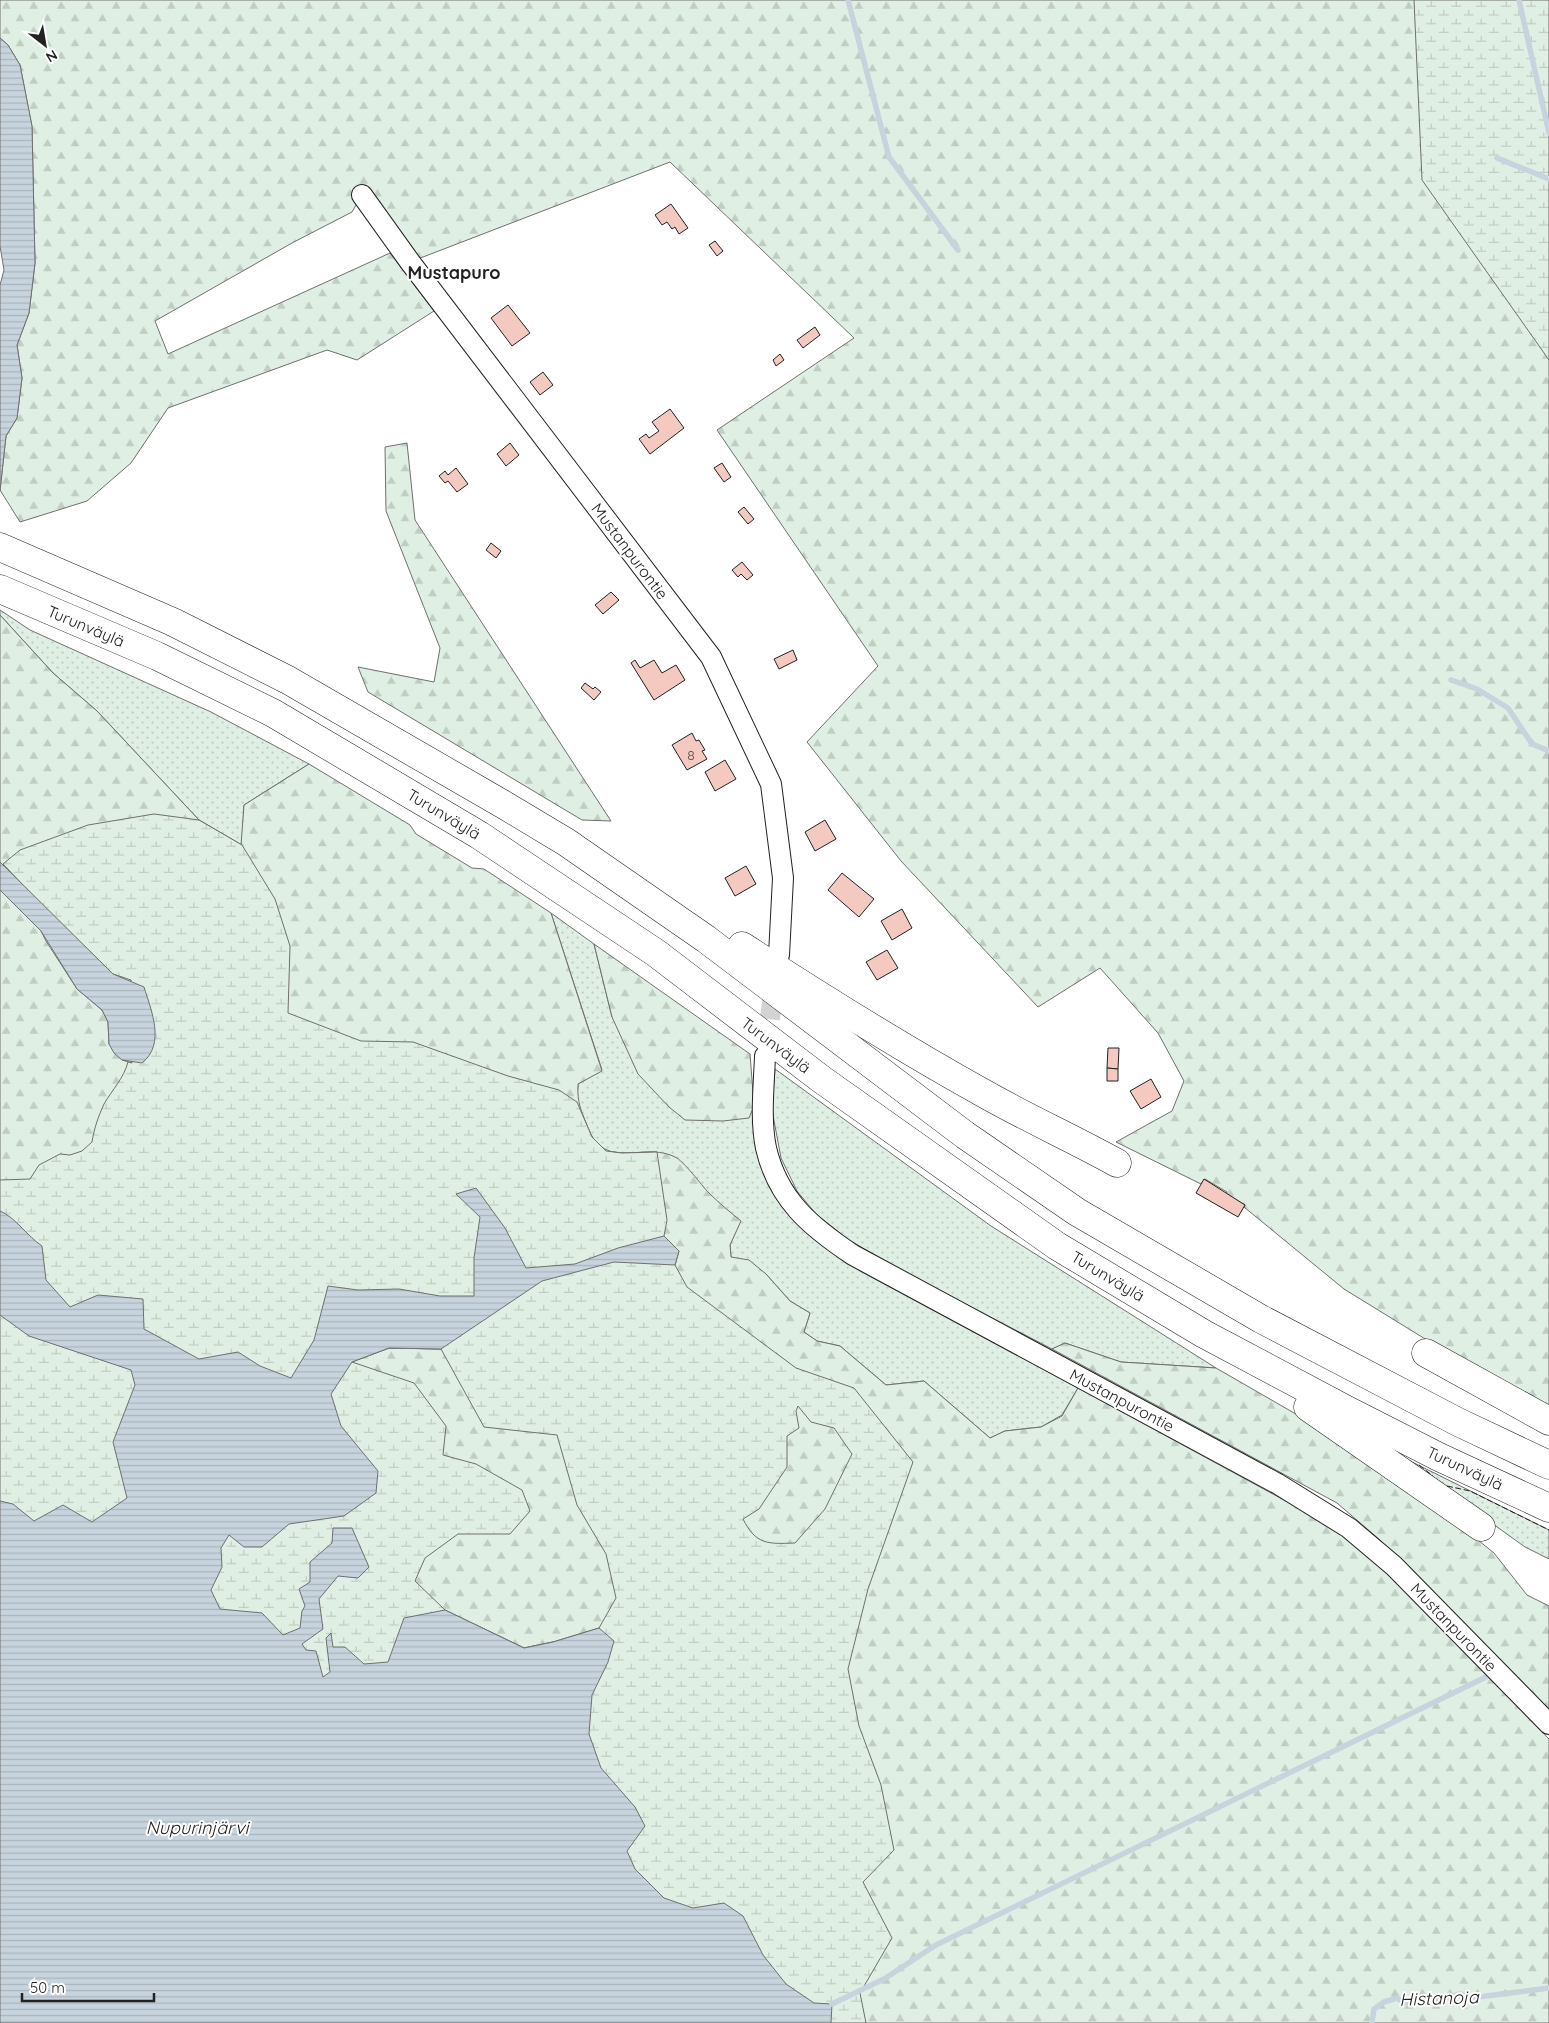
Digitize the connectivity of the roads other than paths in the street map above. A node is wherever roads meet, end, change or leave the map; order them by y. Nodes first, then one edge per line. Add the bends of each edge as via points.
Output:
1 (362, 194) dead end
2 (0, 547) edge
3 (8, 592) edge
4 (566, 842) junction
5 (779, 955) dead end
6 (765, 1056) tunnel mouth
7 (1117, 1163) dead end
8 (1204, 1334) junction
9 (1426, 1353) dead end
10 (1549, 1421) edge
11 (1549, 1465) edge
12 (1549, 1508) edge
13 (1481, 1527) dead end
14 (1549, 1724) edge

1 - 5 street, Mustanpurontie via 410,262 711,657 771,784 783,878
2 - 4 highway via 173,622 288,680
3 - 8 highway, Turunväylä via 157,656 273,713 479,834 656,953 821,1079 1057,1246
4 - 7 highway via 719,931 936,1066
4 - 11 highway via 706,940 965,1135 1078,1212 1261,1320 1458,1422
6 - 14 street, Mustanpurontie via 766,1148 779,1184 800,1214 822,1234 853,1255 1278,1484 1349,1528 1394,1566
8 - 12 highway, Turunväylä via 1397,1436
8 - 13 highway
9 - 10 highway

